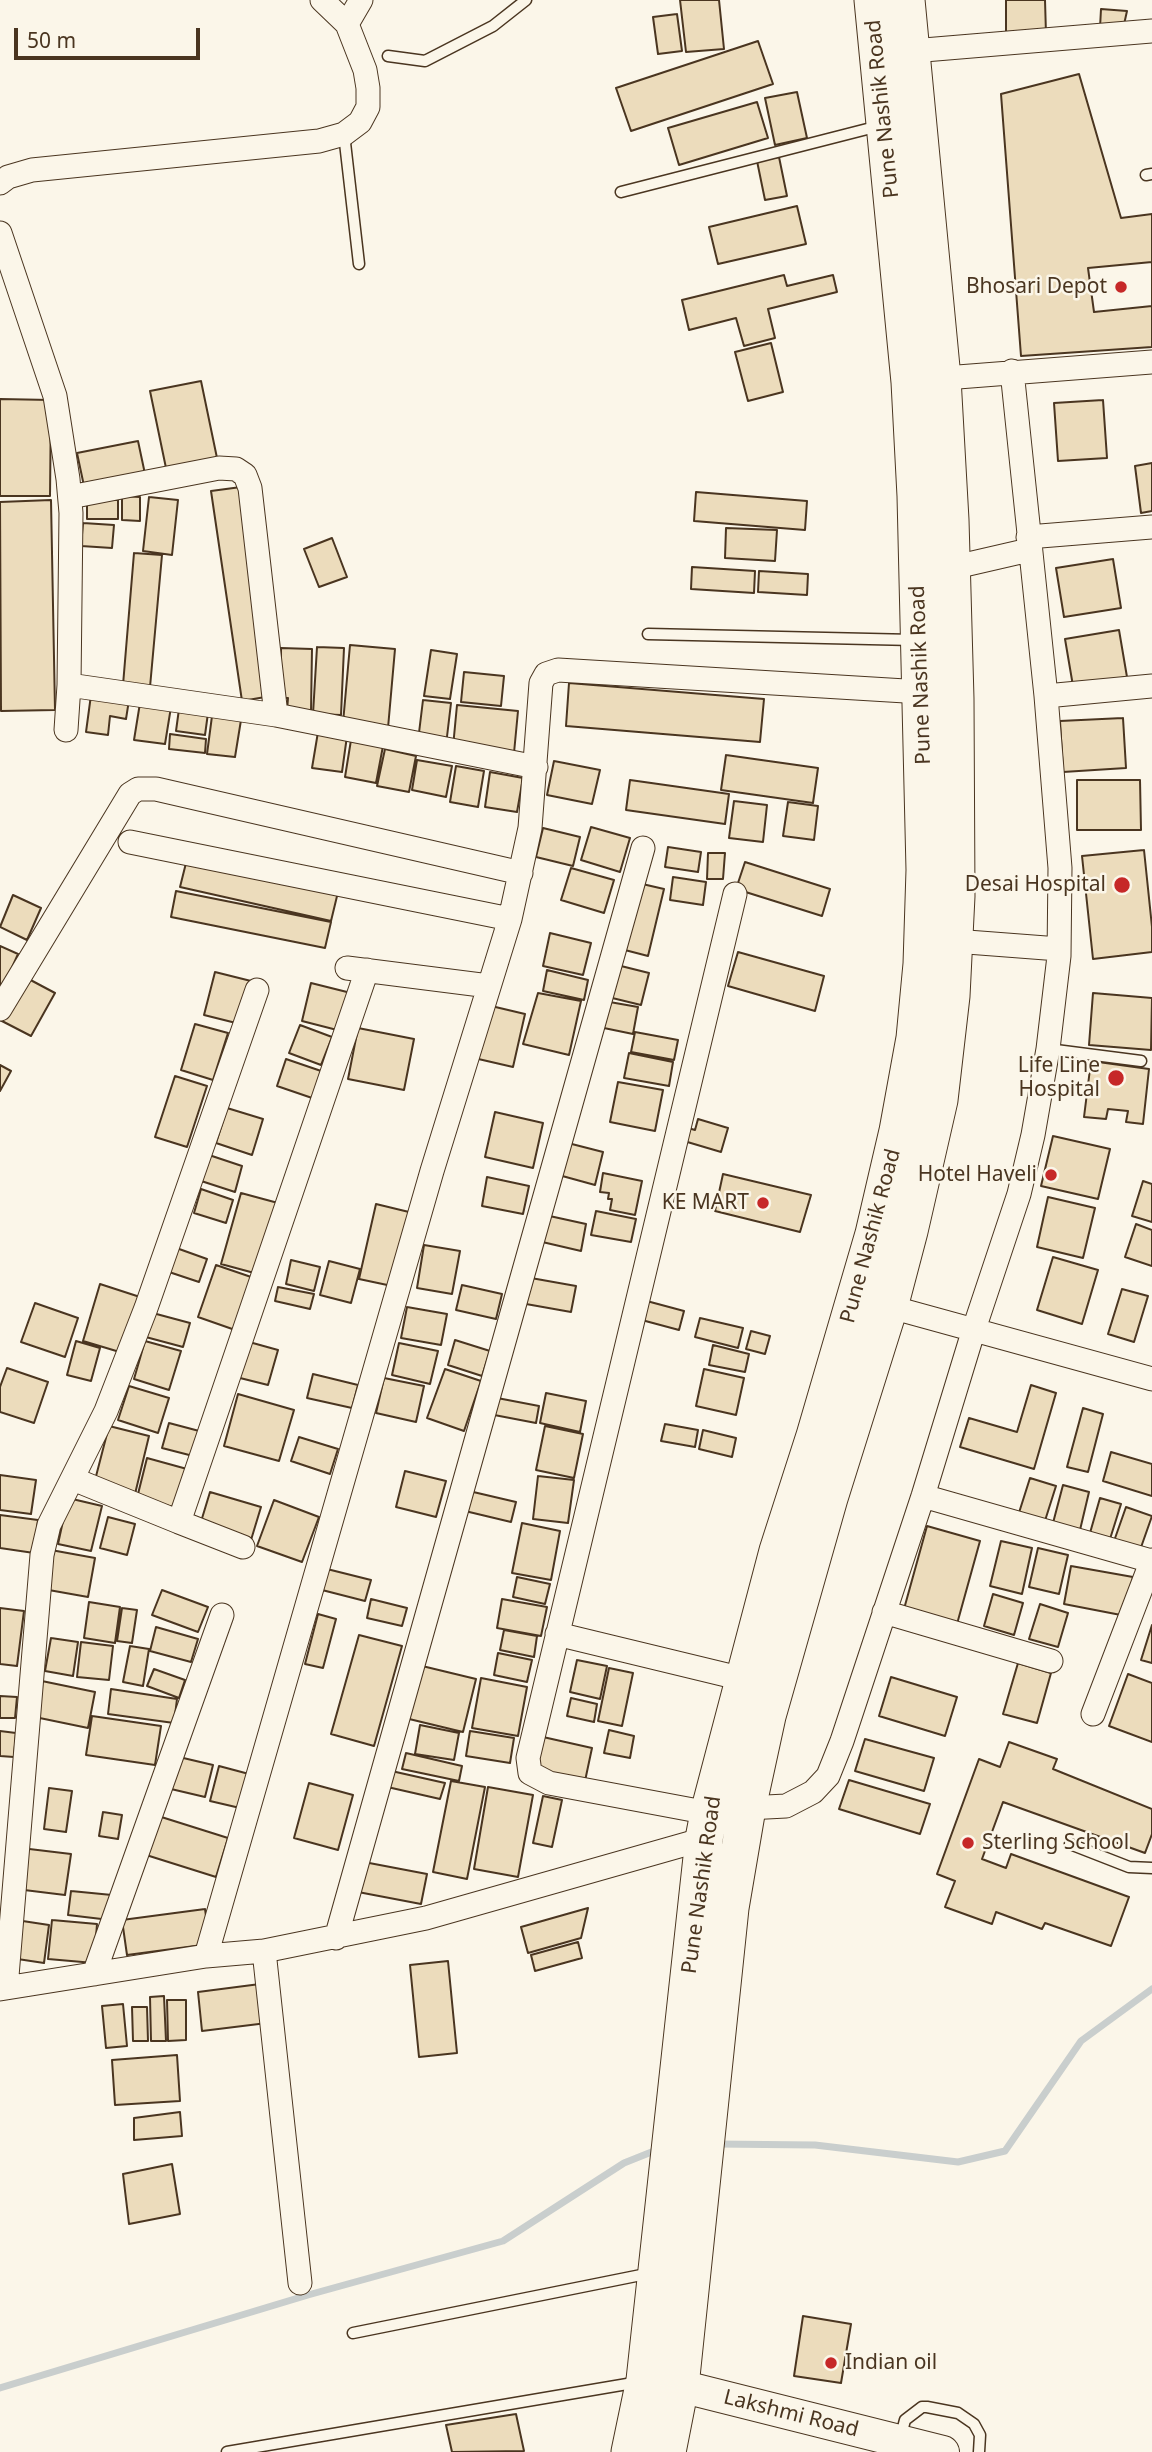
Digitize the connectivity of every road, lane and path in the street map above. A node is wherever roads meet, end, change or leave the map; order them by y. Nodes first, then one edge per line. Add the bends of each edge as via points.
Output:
1 (322, 0) edge
2 (361, 0) edge
3 (526, 0) edge
4 (873, 0) edge
5 (906, 0) edge
6 (347, 24) junction
7 (1152, 31) edge
8 (912, 51) junction
9 (388, 56) dead end
10 (885, 124) junction
11 (344, 134) junction
12 (0, 183) edge
13 (621, 192) dead end
14 (0, 233) edge
15 (359, 264) dead end
16 (1152, 362) edge
17 (1012, 371) junction
18 (926, 380) junction
19 (70, 497) junction
20 (1152, 527) edge
21 (1029, 543) junction
22 (951, 568) junction
23 (648, 634) dead end
24 (920, 640) junction
25 (69, 685) junction
26 (1152, 686) edge
27 (922, 692) junction
28 (1046, 696) junction
29 (276, 715) junction
30 (66, 730) dead end
31 (536, 767) junction
32 (130, 842) dead end
33 (643, 848) dead end
34 (521, 873) junction
35 (735, 894) dead end
36 (510, 919) junction
37 (954, 941) junction
38 (1059, 949) junction
39 (489, 986) junction
40 (257, 990) dead end
41 (0, 1009) edge
42 (1048, 1049) junction
43 (1141, 1060) dead end
44 (873, 1302) junction
45 (974, 1329) junction
46 (1152, 1379) edge
47 (73, 1479) junction
48 (923, 1496) junction
49 (179, 1522) junction
50 (243, 1547) dead end
51 (1152, 1560) edge
52 (884, 1612) junction
53 (222, 1615) dead end
54 (557, 1634) junction
55 (1051, 1661) dead end
56 (743, 1679) junction
57 (1093, 1714) dead end
58 (747, 1808) junction
59 (706, 1826) junction
60 (1070, 1844) dead end
61 (1152, 1868) edge
62 (336, 1938) junction
63 (264, 1951) junction
64 (206, 1956) junction
65 (94, 1974) junction
66 (3, 1989) edge
67 (657, 2272) junction
68 (300, 2283) dead end
69 (353, 2333) dead end
70 (662, 2383) junction
71 (899, 2441) junction
72 (227, 2452) edge
73 (630, 2452) edge
74 (667, 2452) edge
75 (943, 2452) edge
76 (979, 2452) edge

1 - 6 street
2 - 6 street
3 - 9 lane via 493,26 425,61
4 - 10 highway, Pune Nashik Road
5 - 8 highway, Pune Nashik Road
6 - 11 street via 365,70 368,107 360,122
7 - 8 street
8 - 18 highway, Pune Nashik Road
10 - 13 lane
10 - 18 highway, Pune Nashik Road
11 - 12 street via 319,141 32,170
11 - 15 lane
14 - 19 street via 55,396
16 - 17 street
17 - 18 street
17 - 21 street
18 - 22 highway, Pune Nashik Road
18 - 24 highway, Pune Nashik Road
19 - 25 street
19 - 29 street via 219,468 245,475
20 - 21 street
21 - 22 street
21 - 28 street
22 - 37 highway, Pune Nashik Road
23 - 24 lane
24 - 27 highway, Pune Nashik Road
25 - 29 street
25 - 30 street
26 - 28 street
27 - 31 street via 558,670 546,674 541,683
27 - 44 highway, Pune Nashik Road via 922,964 915,1038 874,1234
28 - 38 street via 1060,868
29 - 31 street
31 - 34 street
32 - 36 street
33 - 62 street
34 - 36 street
34 - 41 street via 156,789 138,789 130,794
35 - 54 street
36 - 39 street
37 - 38 street
37 - 44 highway, Pune Nashik Road via 939,1100 926,1164
38 - 42 street
39 - 49 street via 357,969
39 - 64 street
40 - 47 street via 146,1308 106,1411
42 - 43 lane
42 - 45 street via 1018,1194
44 - 45 street
44 - 56 highway, Pune Nashik Road via 778,1551
44 - 58 highway, Pune Nashik Road via 829,1497 767,1716
45 - 46 street
45 - 48 street
47 - 49 street
47 - 66 street via 49,1525 42,1555
48 - 51 street
48 - 52 street
49 - 50 street
51 - 57 street
52 - 55 street
52 - 58 street via 828,1776 813,1792 786,1806
53 - 65 street
54 - 56 street
54 - 59 street via 528,1758 530,1773 549,1783
56 - 59 highway, Pune Nashik Road
58 - 70 highway, Pune Nashik Road
59 - 62 street via 426,1918
59 - 67 highway, Pune Nashik Road
60 - 61 lane via 1129,1867
62 - 63 street
63 - 64 street
63 - 68 street
64 - 65 street
65 - 66 street
67 - 69 lane
67 - 70 highway, Pune Nashik Road
70 - 71 main road, Lakshmi Road
70 - 72 lane
70 - 73 highway, Pune Nashik Road
70 - 74 highway, Pune Nashik Road
71 - 75 main road, Lakshmi Road
71 - 76 lane via 905,2420 927,2407 958,2413 974,2424 980,2435

